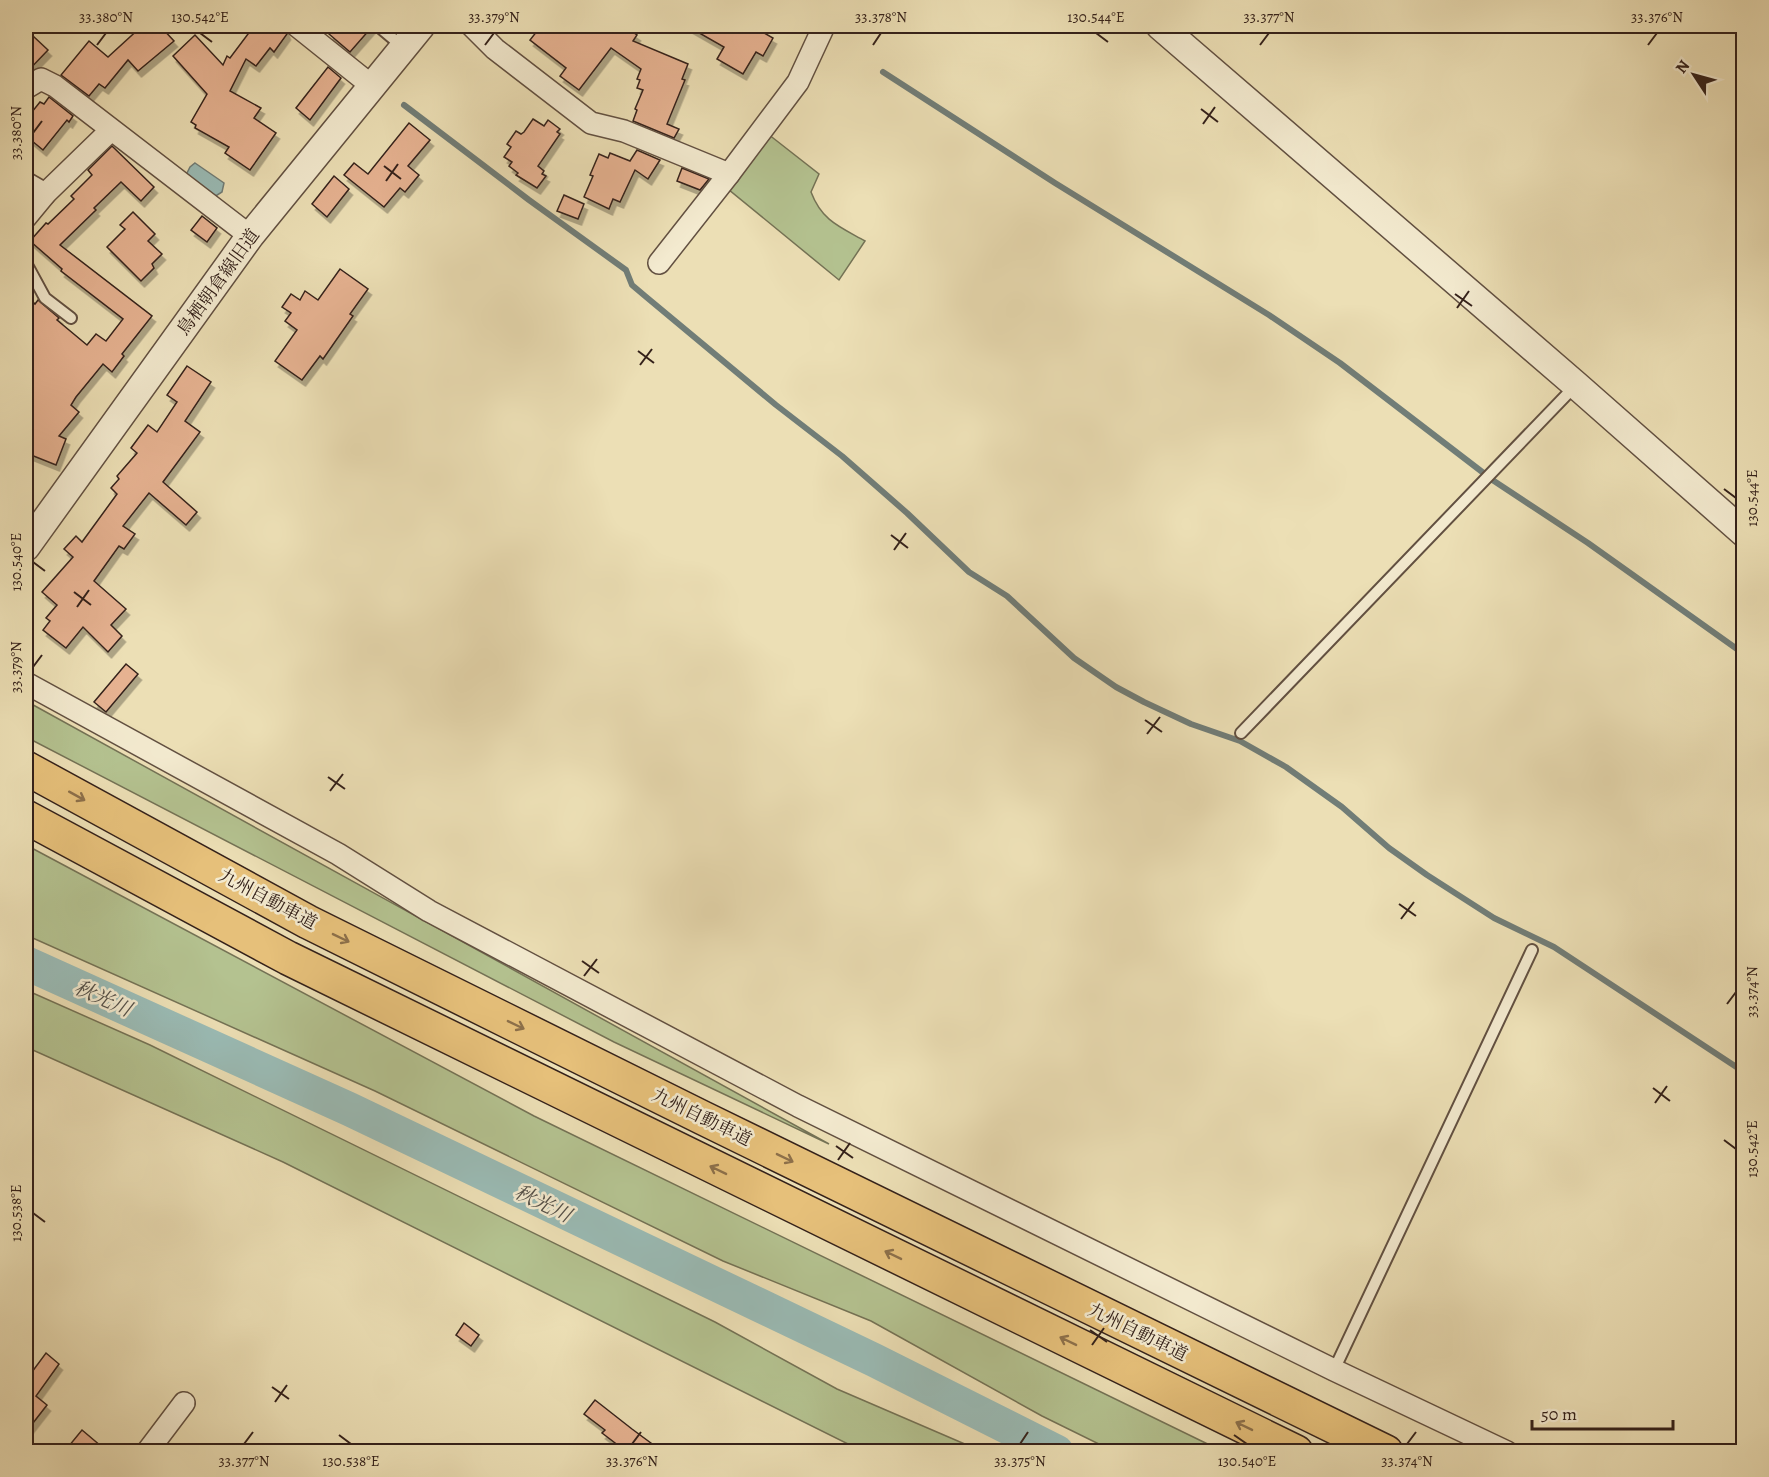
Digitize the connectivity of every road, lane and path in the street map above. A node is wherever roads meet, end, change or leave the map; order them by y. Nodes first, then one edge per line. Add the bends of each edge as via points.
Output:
1 (297, 26) edge
2 (378, 26) edge
3 (421, 26) edge
4 (471, 26) edge
5 (824, 26) edge
6 (1161, 26) edge
7 (403, 47) junction
8 (372, 87) junction
9 (26, 88) edge
10 (111, 130) junction
11 (729, 174) junction
12 (26, 183) edge
13 (45, 194) junction
14 (26, 217) edge
15 (250, 236) junction
16 (26, 263) edge
17 (659, 263) dead end
18 (71, 318) dead end
19 (1576, 385) junction
20 (1743, 533) edge
21 (26, 547) edge
22 (26, 683) edge
23 (1241, 733) dead end
24 (26, 768) edge
25 (26, 817) edge
26 (1532, 950) dead end
27 (1334, 1370) junction
28 (184, 1403) dead end
29 (147, 1452) edge
30 (1296, 1452) edge
31 (1386, 1452) edge
32 (1507, 1452) edge

1 - 8 street
2 - 7 lane
3 - 7 street, 鳥栖朝倉線旧道
4 - 11 street via 591,123 624,131
5 - 11 street via 798,82
6 - 19 street
7 - 8 street, 鳥栖朝倉線旧道
8 - 15 street, 鳥栖朝倉線旧道
9 - 10 street via 40,79 55,86
10 - 13 street
10 - 15 street
11 - 17 street
12 - 13 street
13 - 14 street
15 - 21 street, 鳥栖朝倉線旧道
16 - 18 lane via 45,298
19 - 20 street
19 - 23 lane
22 - 27 street via 338,854 429,911 777,1095
24 -> 31 highway, 九州自動車道 via 308,922
30 -> 25 highway via 298,963
26 - 27 lane
27 - 32 street
28 - 29 street

